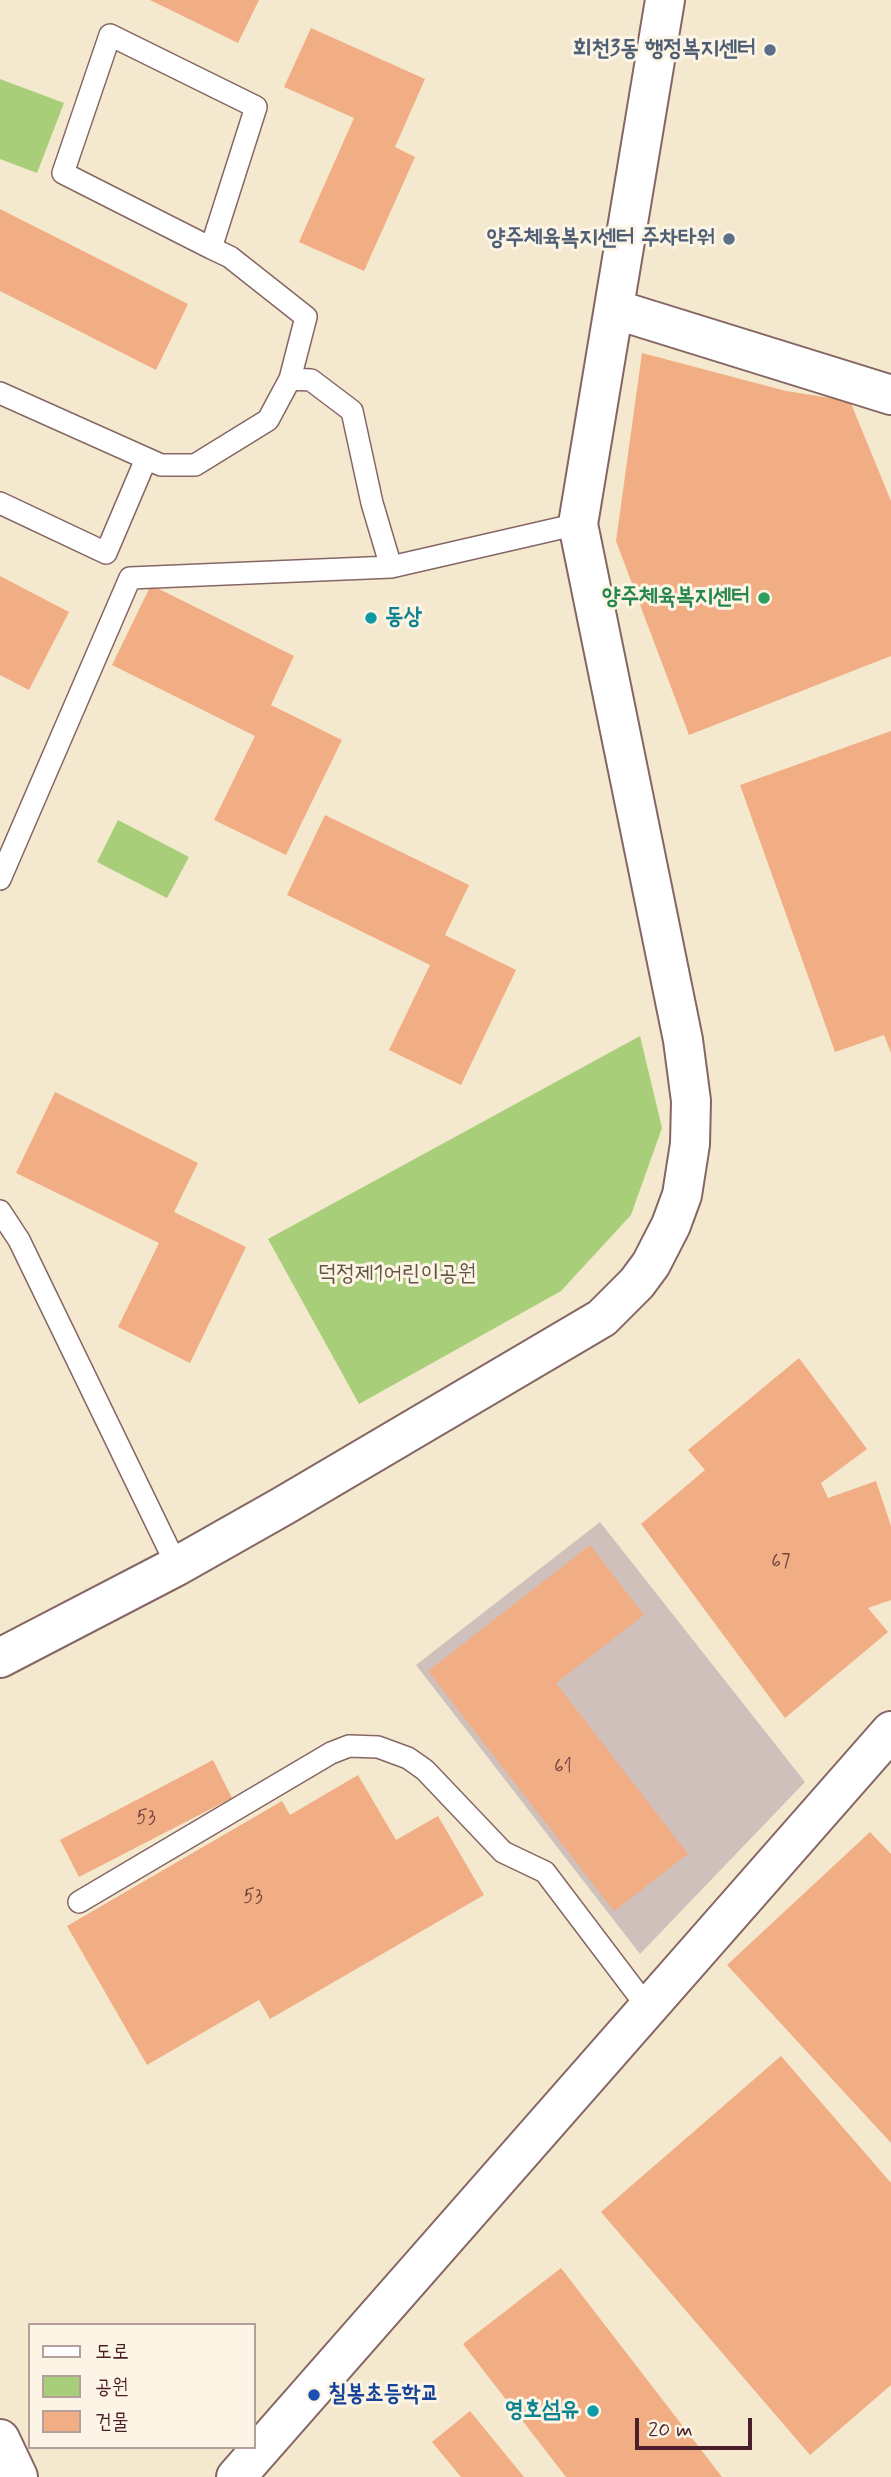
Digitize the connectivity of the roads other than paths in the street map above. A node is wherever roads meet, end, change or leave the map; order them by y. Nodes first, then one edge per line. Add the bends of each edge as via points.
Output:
1 (665, 0) edge
2 (211, 248) junction
3 (614, 309) junction
4 (290, 379) junction
5 (0, 393) edge
6 (891, 395) edge
7 (146, 459) junction
8 (0, 503) edge
9 (579, 524) junction
10 (391, 567) junction
11 (0, 879) edge
12 (0, 1211) edge
13 (9, 1242) edge
14 (177, 1566) junction
15 (0, 1658) edge
16 (891, 1731) edge
17 (79, 1902) dead end
18 (648, 2008) junction
19 (0, 2439) edge
20 (18, 2477) edge
21 (236, 2477) edge

1 - 3 street
2 - 2 lane via 63,173 110,35 256,107
2 - 4 lane via 230,257 306,317
3 - 6 street
3 - 9 street
4 - 7 lane via 268,420 195,465 161,465
4 - 10 lane via 311,380 352,411
5 - 7 lane
7 - 8 lane via 106,553
9 - 10 lane
9 - 14 street via 683,1040 691,1101 682,1195 671,1226 637,1283 602,1318
10 - 11 lane via 130,578
12 - 13 lane
13 - 14 lane
14 - 15 street
16 - 18 street
17 - 18 lane via 331,1753 349,1746 377,1747 425,1770 503,1852 545,1872
18 - 21 street
19 - 20 street

